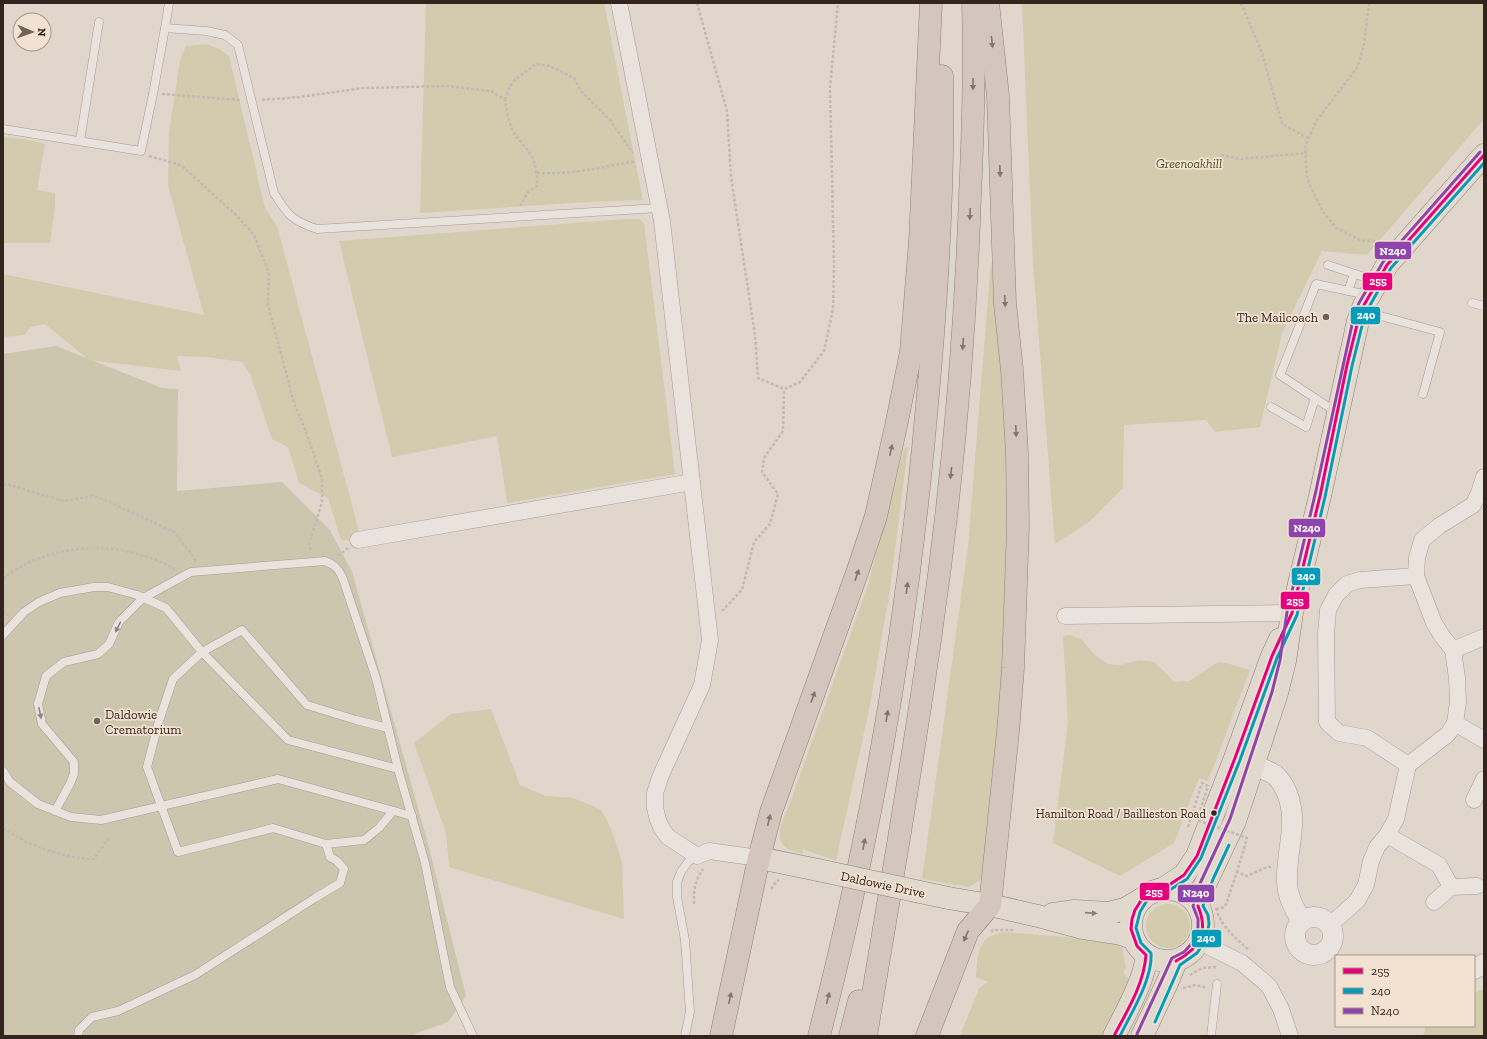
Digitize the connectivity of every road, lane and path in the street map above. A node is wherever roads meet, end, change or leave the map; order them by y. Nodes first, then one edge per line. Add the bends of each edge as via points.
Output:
1 (169, 3) edge
2 (619, 3) edge
3 (697, 3) edge
4 (838, 3) edge
5 (918, 3) edge
6 (931, 3) edge
7 (940, 3) edge
8 (973, 3) edge
9 (988, 3) edge
10 (1241, 3) edge
11 (1369, 3) edge
12 (99, 22) dead end
13 (165, 28) junction
14 (153, 94) junction
15 (505, 100) junction
16 (252, 101) junction
17 (3, 129) edge
18 (1308, 138) junction
19 (80, 141) junction
20 (141, 151) junction
21 (1306, 153) junction
22 (1221, 155) dead end
23 (1484, 155) edge
24 (537, 173) junction
25 (659, 208) junction
26 (513, 217) junction
27 (1398, 252) junction
28 (1328, 265) dead end
29 (1354, 274) junction
30 (1364, 295) junction
31 (1472, 303) dead end
32 (1484, 306) edge
33 (784, 389) junction
34 (1423, 394) dead end
35 (1315, 398) junction
36 (1271, 407) dead end
37 (1337, 413) junction
38 (896, 426) junction
39 (1484, 477) edge
40 (692, 482) junction
41 (3, 485) edge
42 (358, 540) joint
43 (313, 562) junction
44 (330, 563) junction
45 (200, 571) junction
46 (1416, 576) junction
47 (183, 577) junction
48 (3, 579) edge
49 (143, 598) junction
50 (1292, 613) junction
51 (1065, 616) dead end
52 (708, 624) junction
53 (3, 635) edge
54 (1484, 637) edge
55 (1454, 650) junction
56 (202, 652) junction
57 (920, 708) junction
58 (1455, 723) junction
59 (388, 728) junction
60 (1484, 740) edge
61 (1244, 762) junction
62 (1408, 765) junction
63 (398, 769) junction
64 (3, 771) edge
65 (1484, 779) edge
66 (1474, 800) dead end
67 (161, 805) junction
68 (55, 811) junction
69 (393, 811) junction
70 (412, 816) junction
71 (1188, 827) dead end
72 (3, 828) edge
73 (1387, 835) junction
74 (110, 836) dead end
75 (326, 844) junction
76 (697, 856) junction
77 (759, 858) junction
78 (1287, 868) junction
79 (1238, 872) junction
80 (1477, 886) dead end
81 (1451, 887) junction
82 (1163, 889) junction
83 (1142, 899) junction
84 (1434, 902) dead end
85 (990, 905) junction
86 (1207, 907) junction
87 (1038, 916) junction
88 (1301, 920) junction
89 (1330, 924) junction
90 (1200, 942) junction
91 (1140, 947) junction
92 (1336, 952) edge
93 (1176, 961) junction
94 (1484, 964) edge
95 (1475, 968) edge
96 (1179, 987) dead end
97 (1217, 987) joint
98 (78, 1036) edge
99 (473, 1036) edge
100 (684, 1036) edge
101 (721, 1036) edge
102 (819, 1036) edge
103 (850, 1036) edge
104 (866, 1036) edge
105 (927, 1036) edge
106 (1114, 1036) edge
107 (1142, 1036) edge
108 (1211, 1036) edge
109 (1290, 1036) edge

1 - 13 lane
2 - 25 street
3 - 33 path via 727,111 731,177 755,335 758,378
4 - 33 path via 830,88 833,309 824,351 800,382
5 - 38 highway via 911,240
6 - 38 highway via 920,241 912,344
102 -> 7 highway via 864,844 886,725 910,566 935,319 942,110
8 -> 57 highway via 972,145 964,339 941,559
9 -> 85 highway via 998,96 1005,303 1017,453 1018,526 1008,732
10 - 18 path via 1262,53 1282,124
11 - 18 path via 1364,44 1357,68 1317,120
12 - 19 lane
13 - 14 lane
13 - 16 lane via 225,35 238,45
14 - 16 path
14 - 20 lane
15 - 16 path via 491,91 447,86 362,88
15 - 24 path via 507,116 516,136 534,160
15 - 24 path via 511,84 535,64 550,66 574,78 581,91 610,120 638,160 575,172
16 - 26 lane via 274,192 284,209 300,223 317,229
17 - 19 lane
18 - 21 path
19 - 20 lane
20 - 43 path via 148,156 181,165 254,235 269,273 268,306 294,403 322,479 322,502 309,544
21 - 22 path via 1241,159
21 - 27 path via 1307,179 1322,210 1336,228 1360,240 1373,241
23 - 27 main road
24 - 26 path via 537,186 528,192
25 - 26 lane
25 - 40 street
27 - 30 main road
28 - 29 lane
29 - 30 lane
29 - 30 lane
30 - 34 lane via 1440,332
30 - 35 lane via 1316,284 1280,375
30 - 37 main road
31 - 32 lane
33 - 52 path via 783,431 764,458 762,472 778,494 770,524 754,542 742,590
35 - 36 lane via 1306,427
35 - 37 lane
37 - 50 main road
77 -> 38 highway via 771,812 876,516
39 - 46 street via 1474,505 1439,526 1422,540
40 - 42 street
40 - 52 street
41 - 45 path via 64,501 93,496 105,500 174,532 193,556
42 - 44 path
43 - 44 lane
43 - 45 lane
44 - 59 lane via 339,570 343,579 376,678
45 - 47 lane
46 - 55 street via 1434,623
46 - 62 street via 1360,580 1347,584 1336,595 1328,610 1326,636 1327,722 1339,733 1367,738
47 - 48 path via 159,560 102,548 74,549 44,557 20,567
47 - 49 lane
49 - 53 lane via 108,587 60,593 24,612
49 - 56 lane via 166,608
49 -> 68 lane via 119,622 109,644 98,654 64,662 46,676 38,704 42,724 74,762 74,774
50 - 51 street
50 - 61 main road via 1272,656
52 - 76 street via 710,640 702,685 655,793 655,808 662,829 668,837
54 - 55 street
55 - 58 street via 1458,696
56 - 59 lane via 242,630 307,704
56 - 63 lane via 288,740
56 - 67 lane via 173,678 159,721 147,767
57 - 103 highway via 879,916
57 - 104 highway
58 - 60 street
58 - 62 street via 1448,734
59 - 63 lane
61 - 78 street via 1280,780 1289,800 1293,826
61 - 82 main road via 1197,856 1184,875
61 - 86 main road via 1235,821 1202,891
62 - 73 street via 1396,819
63 - 70 lane
64 - 68 lane via 10,782 38,804
65 - 66 street
67 - 68 lane via 101,820 71,818
67 - 69 lane via 278,779
67 - 75 lane via 178,852 273,828
69 - 70 lane
69 - 75 lane via 379,828 364,840
70 - 99 lane via 425,863 450,986
71 - 79 path, bridge via 1202,783 1208,786 1196,820 1247,838
72 - 74 path via 41,849 81,859 94,859
73 - 81 street via 1439,865
73 - 89 street via 1377,847 1366,885 1357,901
75 - 98 lane via 330,857 344,869 340,883 195,975 118,1011 92,1017 79,1030
76 - 77 street via 709,851
76 - 100 lane via 688,862 677,882 677,897 685,940 690,1012
77 - 85 main road, Daldowie Drive, bridge
101 -> 77 highway
78 - 79 path via 1267,866 1247,876
78 - 88 street via 1288,893
79 - 86 path via 1225,907
80 - 81 street
81 - 84 street
82 - 83 main road
82 - 86 main road via 1184,893
87 -> 83 main road via 1075,911 1108,913 1125,909
83 - 91 main road via 1135,910 1131,929
85 - 87 main road, Daldowie Drive
85 -> 105 highway via 968,931
86 - 90 main road
87 - 91 main road, Daldowie Drive via 1082,928 1121,934
88 - 89 street via 1312,916 1322,917
88 - 92 street via 1295,929 1295,939 1304,952 1313,955
89 - 92 street
90 - 93 main road via 1187,956
90 - 109 street via 1242,963 1269,986 1281,1009
91 - 93 main road via 1153,959
91 - 106 main road via 1144,970
93 - 107 main road
94 - 95 street
96 - 97 path
97 - 108 lane

